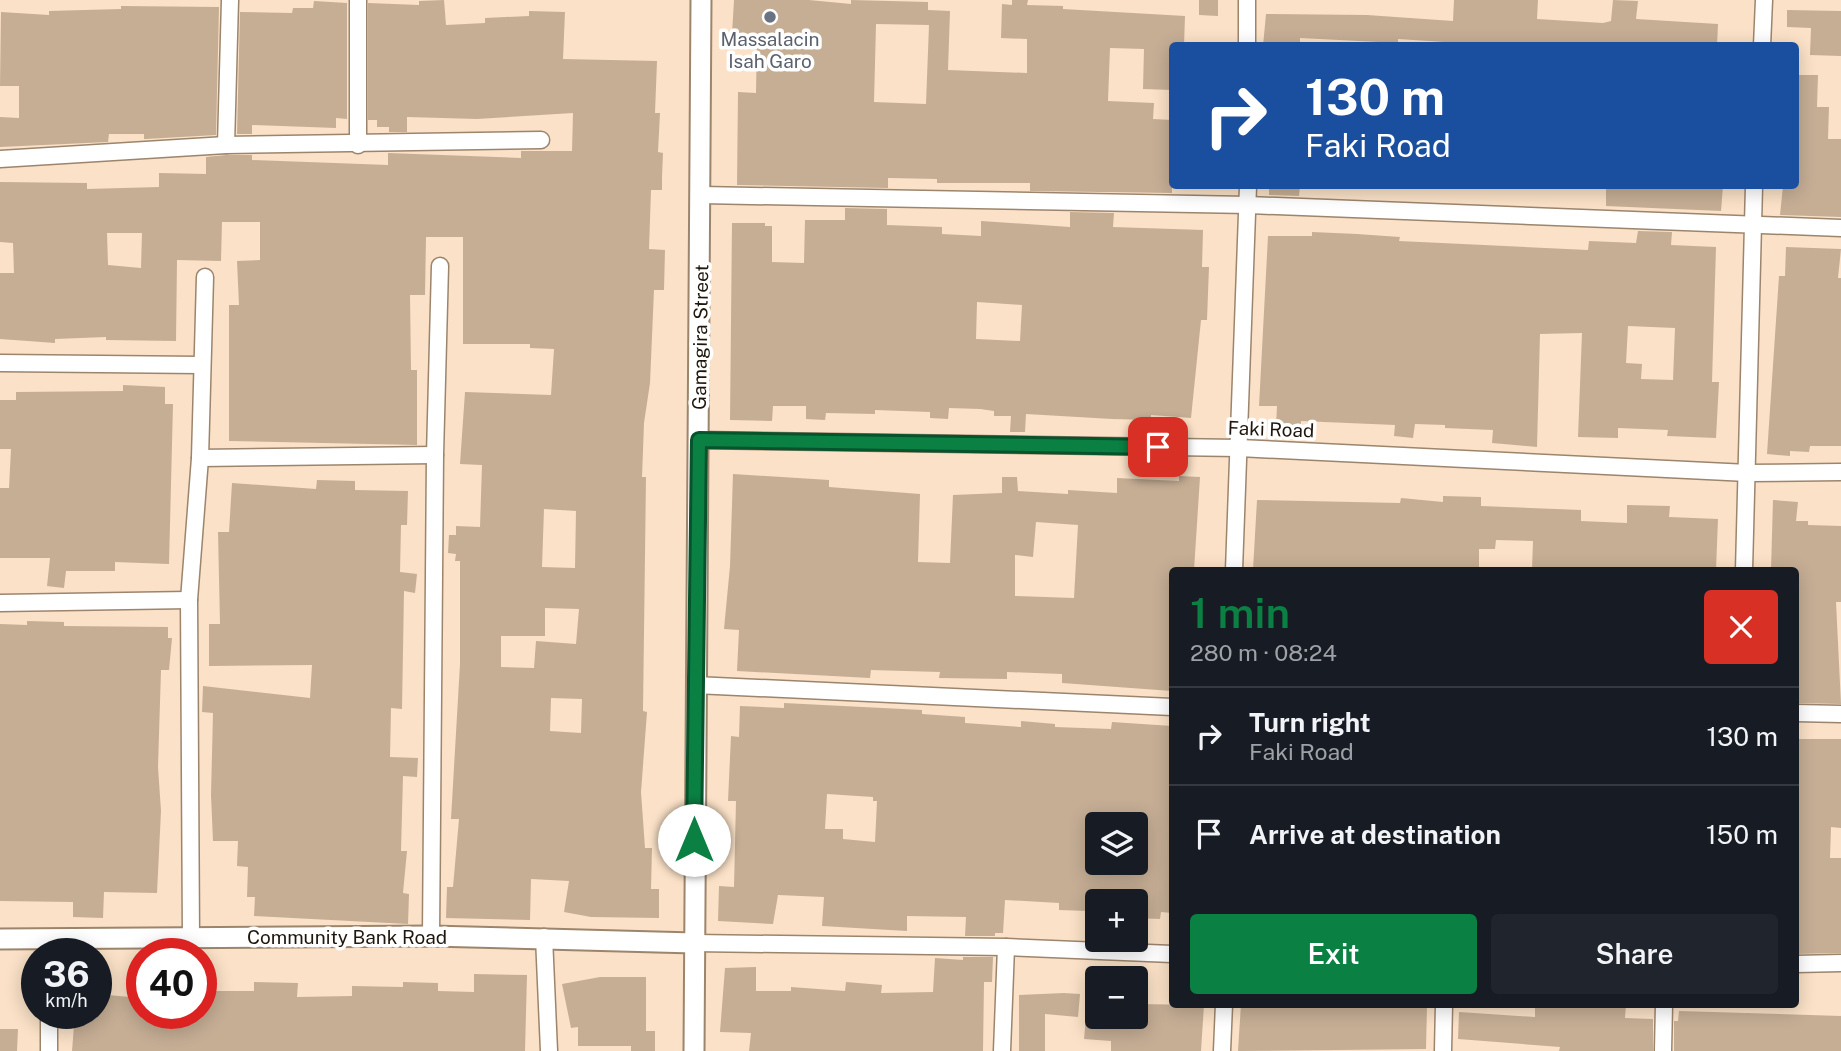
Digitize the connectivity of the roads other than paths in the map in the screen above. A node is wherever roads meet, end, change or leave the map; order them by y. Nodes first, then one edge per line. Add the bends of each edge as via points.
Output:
1 (230, 0) edge
2 (358, 0) edge
3 (701, 0) edge
4 (1247, 0) edge
5 (1764, 0) edge
6 (1247, 42) edge
7 (1762, 42) edge
8 (541, 140) dead end
9 (226, 145) junction
10 (358, 145) junction
11 (0, 159) edge
12 (1248, 189) edge
13 (1754, 189) edge
14 (701, 195) junction
15 (1248, 205) junction
16 (1752, 226) junction
17 (1841, 228) edge
18 (440, 265) dead end
19 (205, 277) dead end
20 (0, 363) edge
21 (200, 365) junction
22 (699, 440) junction
23 (1239, 448) junction
24 (435, 455) junction
25 (200, 458) junction
26 (1841, 472) edge
27 (1748, 473) junction
28 (1234, 567) edge
29 (1744, 567) edge
30 (189, 600) junction
31 (0, 603) edge
32 (695, 685) junction
33 (1169, 706) edge
34 (1799, 713) edge
35 (1841, 714) edge
36 (431, 936) junction
37 (544, 937) junction
38 (191, 938) joint
39 (0, 939) edge
40 (21, 942) edge
41 (694, 943) junction
42 (1006, 947) junction
43 (1169, 954) edge
44 (1841, 963) edge
45 (1799, 964) edge
46 (1224, 1008) edge
47 (1444, 1008) edge
48 (1664, 1008) edge
49 (49, 1029) edge
50 (49, 1051) edge
51 (549, 1051) edge
52 (694, 1051) edge
53 (1002, 1051) edge
54 (1222, 1051) edge
55 (1443, 1051) edge
56 (1663, 1051) edge

1 - 9 street
2 - 10 street
3 - 14 street, Gamagira Street
4 - 6 street
5 - 7 street
8 - 10 street
9 - 10 street
9 - 11 street
12 - 15 street
13 - 16 street
14 - 15 street
14 - 22 street, Gamagira Street
15 - 16 street
15 - 23 street
16 - 17 street
16 - 27 street
18 - 24 street
19 - 21 street
20 - 21 street
21 - 25 street
22 - 23 street, Faki Road
22 - 32 street, Gamagira Street
23 - 27 street, Faki Road
23 - 28 street
24 - 25 street
24 - 36 street
25 - 30 street
26 - 27 street, Faki Road
27 - 29 street
30 - 31 street
30 - 38 street
32 - 33 street
32 - 41 street, Gamagira Street
34 - 35 street
36 - 37 street, Community Bank Road
36 - 38 street, Community Bank Road
37 - 41 street, Community Bank Road
37 - 51 street
39 - 40 street, Community Bank Road
41 - 42 street
41 - 52 street, Gamagira Street
42 - 43 street
42 - 53 street
44 - 45 street
46 - 54 street
47 - 55 street
48 - 56 street
49 - 50 street

